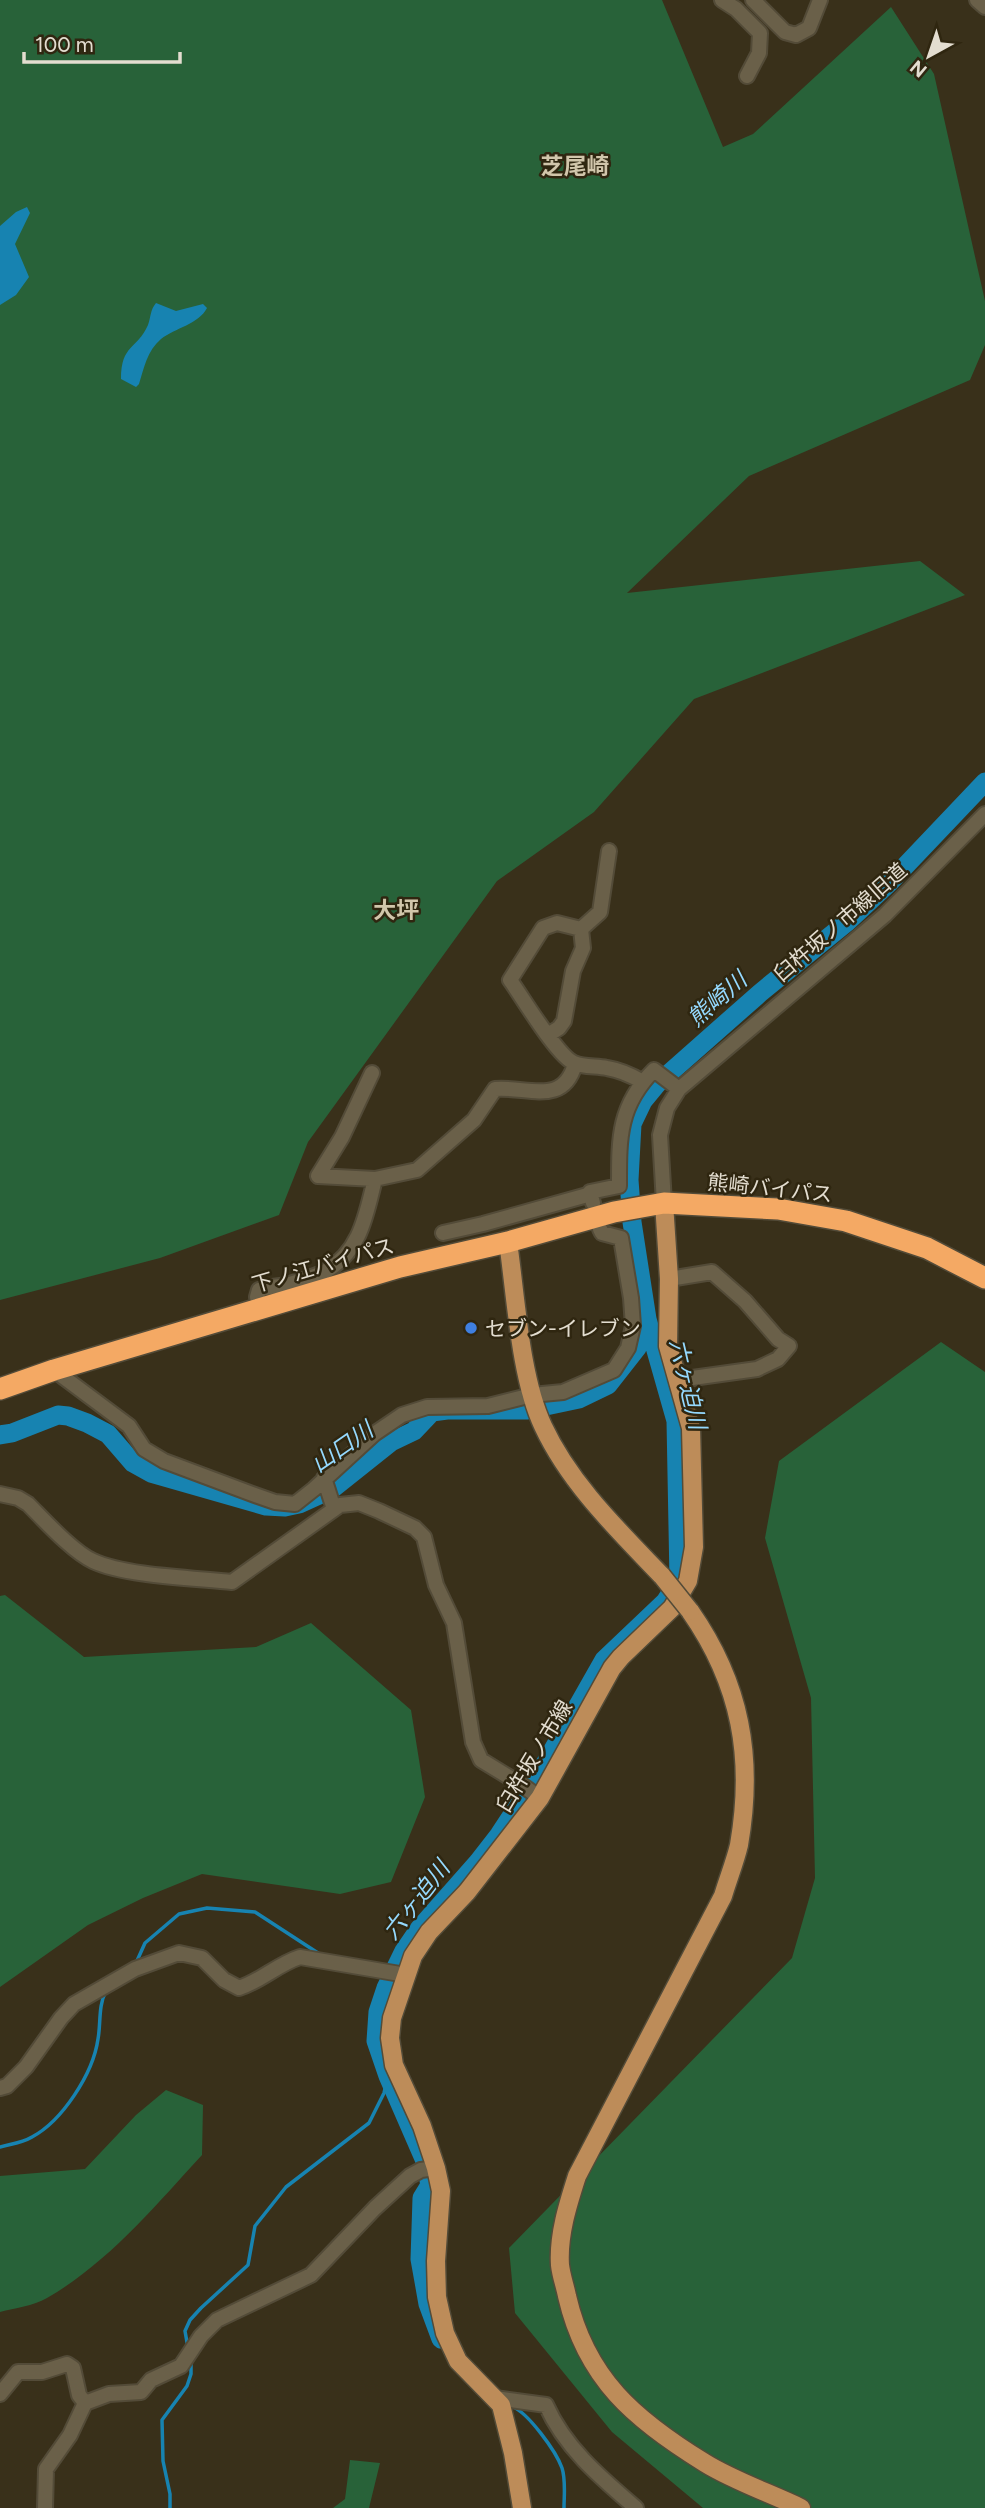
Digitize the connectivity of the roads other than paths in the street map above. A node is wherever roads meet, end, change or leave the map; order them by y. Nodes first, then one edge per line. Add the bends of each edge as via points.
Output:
1 (722, 0) edge
2 (753, 0) edge
3 (820, 0) edge
4 (976, 0) edge
5 (985, 8) edge
6 (747, 76) dead end
7 (985, 814) edge
8 (609, 851) dead end
9 (581, 929) junction
10 (548, 1035) junction
11 (575, 1064) junction
12 (372, 1073) dead end
13 (643, 1082) junction
14 (677, 1088) junction
15 (375, 1179) junction
16 (664, 1202) junction
17 (543, 1208) junction
18 (483, 1224) junction
19 (600, 1229) dead end
20 (550, 1230) junction
21 (443, 1233) dead end
22 (498, 1244) junction
23 (985, 1278) edge
24 (669, 1279) junction
25 (261, 1308) junction
26 (54, 1370) junction
27 (678, 1380) junction
28 (0, 1389) edge
29 (533, 1398) junction
30 (325, 1479) junction
31 (0, 1494) edge
32 (333, 1507) junction
33 (532, 1792) junction
34 (404, 1974) junction
35 (0, 2088) edge
36 (430, 2169) junction
37 (0, 2394) edge
38 (498, 2402) junction
39 (85, 2403) junction
40 (45, 2508) edge
41 (522, 2508) edge
42 (636, 2508) edge
43 (801, 2508) edge

1 - 6 street via 760,33 759,52
2 - 3 street via 786,32 796,35 809,28
4 - 5 street
7 - 14 street, 臼杵坂ノ市線旧道 via 885,915
8 - 9 street via 600,912
9 - 10 street via 583,948 573,971 564,1021
9 - 10 street via 557,923 543,928 510,980
10 - 11 street
11 - 13 street via 630,1074
11 - 15 street via 566,1084 554,1090 538,1093 495,1088 474,1120 417,1170
12 - 15 street via 318,1177
13 - 14 street via 654,1070
13 - 17 street via 622,1126 619,1186 590,1192 592,1199
14 - 16 street, 臼杵坂ノ市線旧道 via 660,1135
15 - 25 street via 352,1249 325,1271 259,1290
16 - 20 highway, 下ノ江バイパス
16 - 23 highway, 熊崎バイパス via 778,1209 846,1221 927,1248
16 - 24 main road, 臼杵坂ノ市線
17 - 18 street
17 - 20 street
18 - 21 street
18 - 22 street
19 - 29 street via 621,1238 623,1245 633,1326 628,1348 614,1370 563,1392
20 - 22 highway, 下ノ江バイパス
22 - 25 highway, 下ノ江バイパス
22 - 29 main road
24 - 27 main road, 臼杵坂ノ市線 via 668,1346
24 - 27 street via 712,1272 789,1346 778,1359 757,1369
25 - 26 highway, 下ノ江バイパス
26 - 28 highway, 下ノ江バイパス
26 - 30 street via 129,1426 144,1449 164,1461 275,1502 295,1504
27 - 33 main road, 臼杵坂ノ市線 via 691,1428 694,1546 688,1581 672,1608 612,1668
29 - 30 street via 427,1407 402,1415
29 - 43 main road, bridge via 572,1474 604,1516 663,1576 708,1636 730,1684 742,1730 747,1782 738,1847 723,1896 577,2176 565,2216 560,2264 573,2322 592,2363 616,2395 650,2425 707,2464
30 - 32 street
31 - 32 street via 28,1504 91,1561 232,1582
32 - 33 street via 359,1503 415,1528 424,1537 436,1585 454,1623 473,1742 481,1760
33 - 34 main road, 臼杵坂ノ市線 via 467,1892 429,1932
34 - 35 street via 300,1957 239,1988 202,1958 179,1953 135,1969 74,2004 26,2067
34 - 36 main road, 臼杵坂ノ市線 via 390,2038 394,2065 422,2126
36 - 38 main road, 臼杵坂ノ市線 via 441,2191 437,2297 445,2333 458,2361
36 - 39 street via 410,2176 374,2208 311,2276 217,2320 178,2368 149,2381 141,2392 109,2394
37 - 39 street via 18,2372 42,2372 67,2364 73,2368
38 - 41 main road, 臼杵坂ノ市線
38 - 42 street via 546,2404 555,2423 596,2474
39 - 40 street via 46,2469

